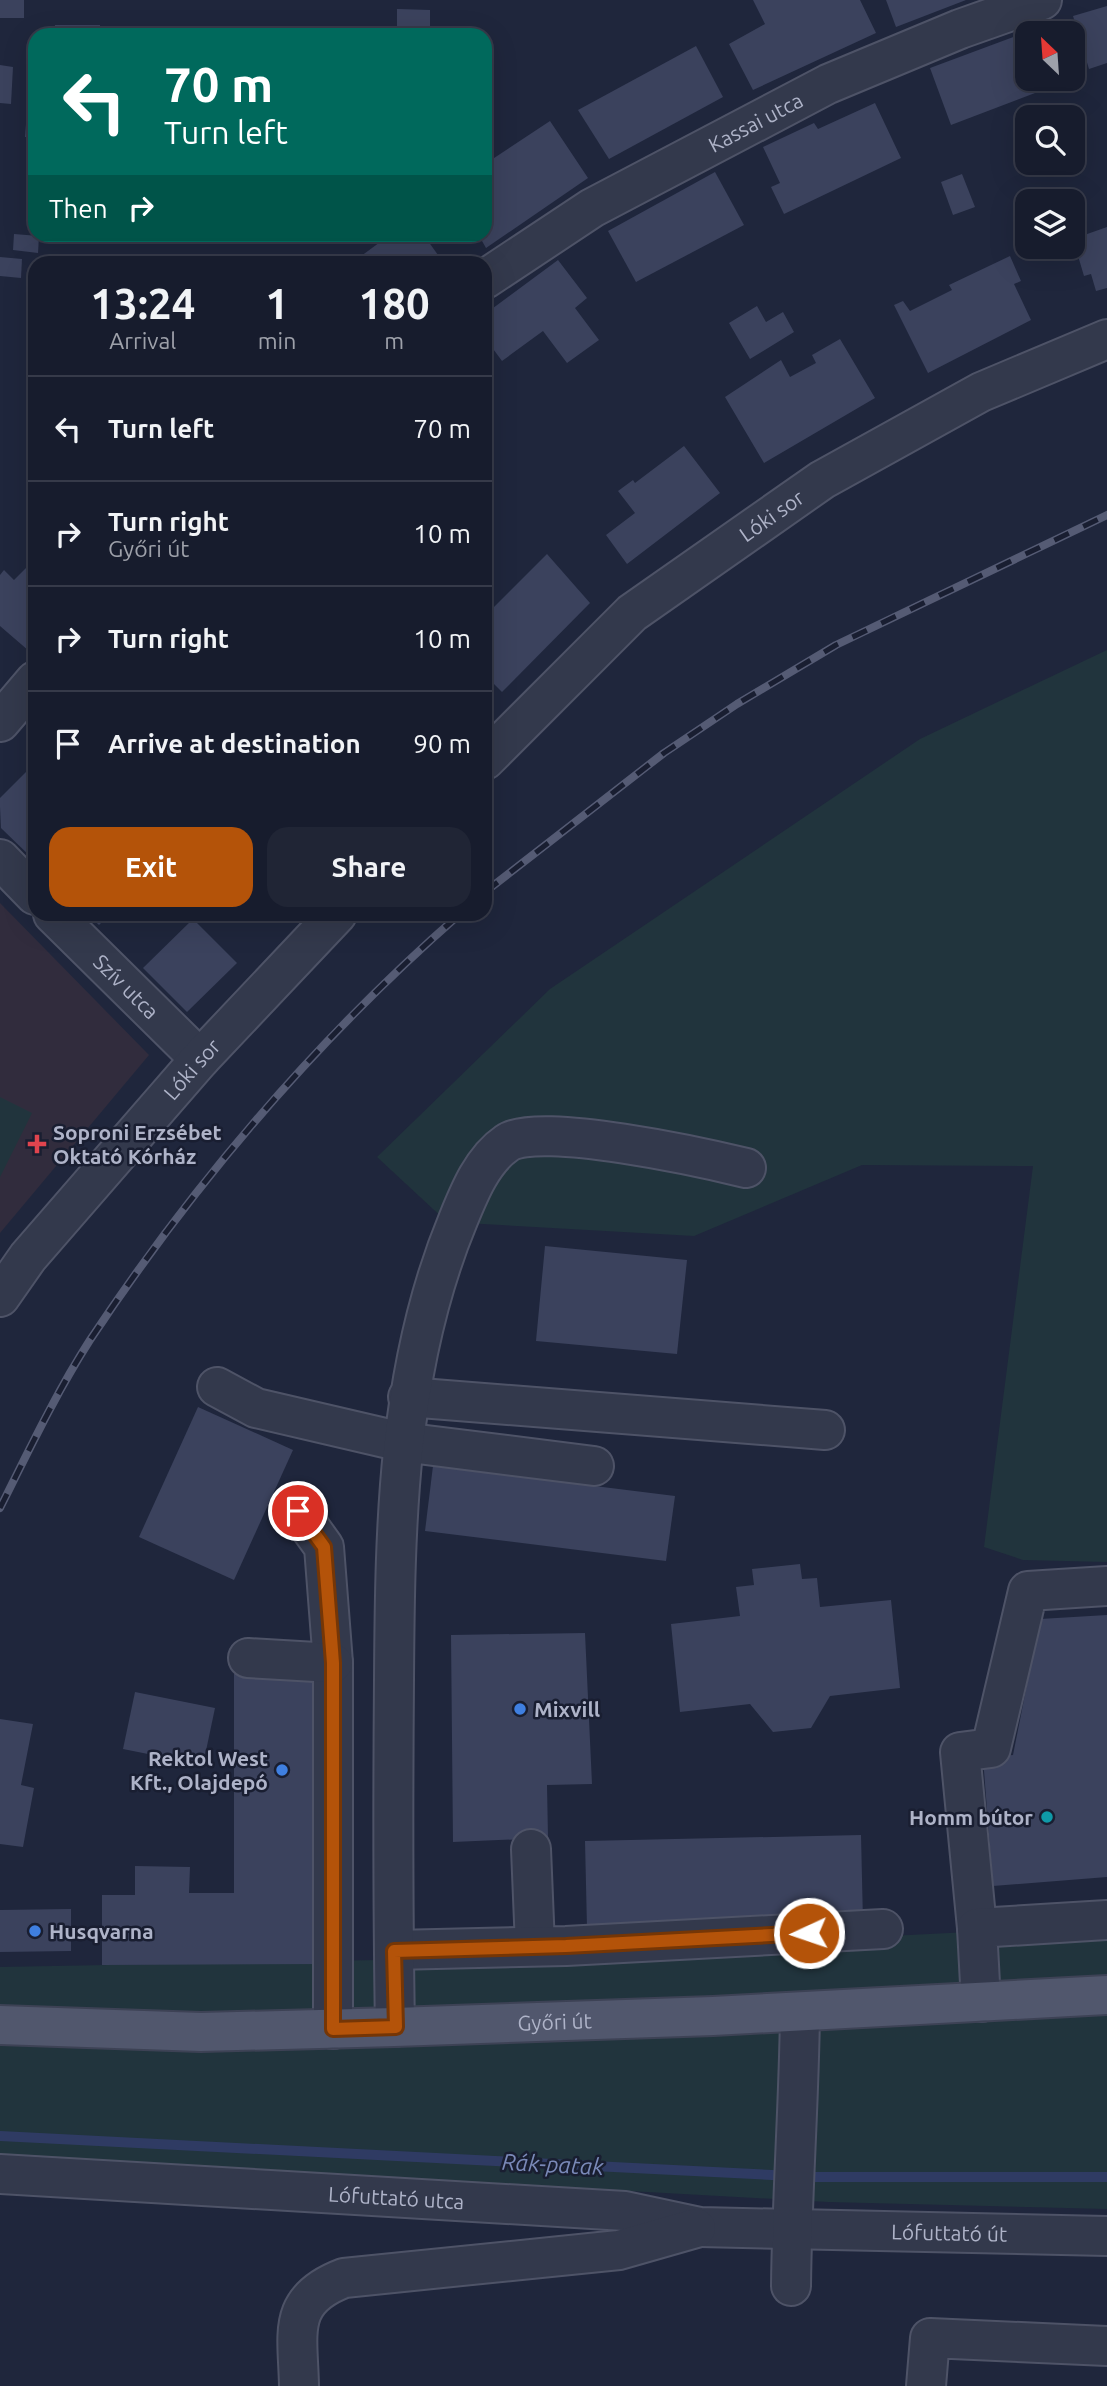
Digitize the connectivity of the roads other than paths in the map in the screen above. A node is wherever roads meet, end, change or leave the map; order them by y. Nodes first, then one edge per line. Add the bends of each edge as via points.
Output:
1 (1042, 0) edge
2 (492, 274) edge
3 (1107, 340) edge
4 (28, 689) edge
5 (0, 722) edge
6 (492, 754) edge
7 (0, 859) edge
8 (28, 888) edge
9 (60, 921) edge
10 (330, 921) edge
11 (200, 1059) junction
12 (746, 1168) dead end
13 (0, 1297) edge
14 (217, 1387) dead end
15 (408, 1397) junction
16 (825, 1430) dead end
17 (402, 1442) junction
18 (594, 1466) dead end
19 (298, 1511) dead end
20 (1107, 1586) edge
21 (248, 1658) dead end
22 (333, 1663) junction
23 (531, 1849) dead end
24 (1107, 1920) edge
25 (976, 1928) junction
26 (883, 1929) dead end
27 (535, 1946) junction
28 (394, 1951) junction
29 (1107, 1995) edge
30 (981, 2002) junction
31 (800, 2012) junction
32 (0, 2025) edge
33 (396, 2027) junction
34 (333, 2029) junction
35 (0, 2174) edge
36 (792, 2220) junction
37 (701, 2227) junction
38 (1107, 2236) edge
39 (791, 2286) dead end
40 (1107, 2346) edge
41 (299, 2386) edge
42 (926, 2386) edge

1 - 2 street, Kassai utca via 828,85 592,208
3 - 6 street, Lóki sor via 981,392 822,480 632,613
4 - 5 street
7 - 8 street
9 - 11 street, Szív utca
10 - 11 street, Lóki sor
11 - 13 street, Lóki sor via 28,1257
12 - 15 street via 585,1139 537,1135 508,1142 475,1179 440,1264
14 - 17 street via 256,1408
15 - 16 street
15 - 17 street
17 - 18 street
17 - 28 street via 395,1533
19 - 22 street via 324,1547
20 - 25 street via 1028,1591 991,1748 960,1752
21 - 22 street
22 - 34 street
23 - 27 street
24 - 25 street
25 - 30 street
26 - 27 street
27 - 28 street
28 - 33 street
29 - 30 main road, Győri út
30 - 31 main road, Győri út
31 - 33 main road, Győri út
31 - 36 street
32 - 34 main road, Győri út via 201,2032
33 - 34 main road, Győri út
35 - 37 street, Lófuttató utca via 625,2211
36 - 37 street, Lófuttató utca
36 - 38 street, Lófuttató út
36 - 39 street
37 - 41 street via 619,2250 344,2278 328,2284 313,2293 299,2318
40 - 42 street via 930,2338

